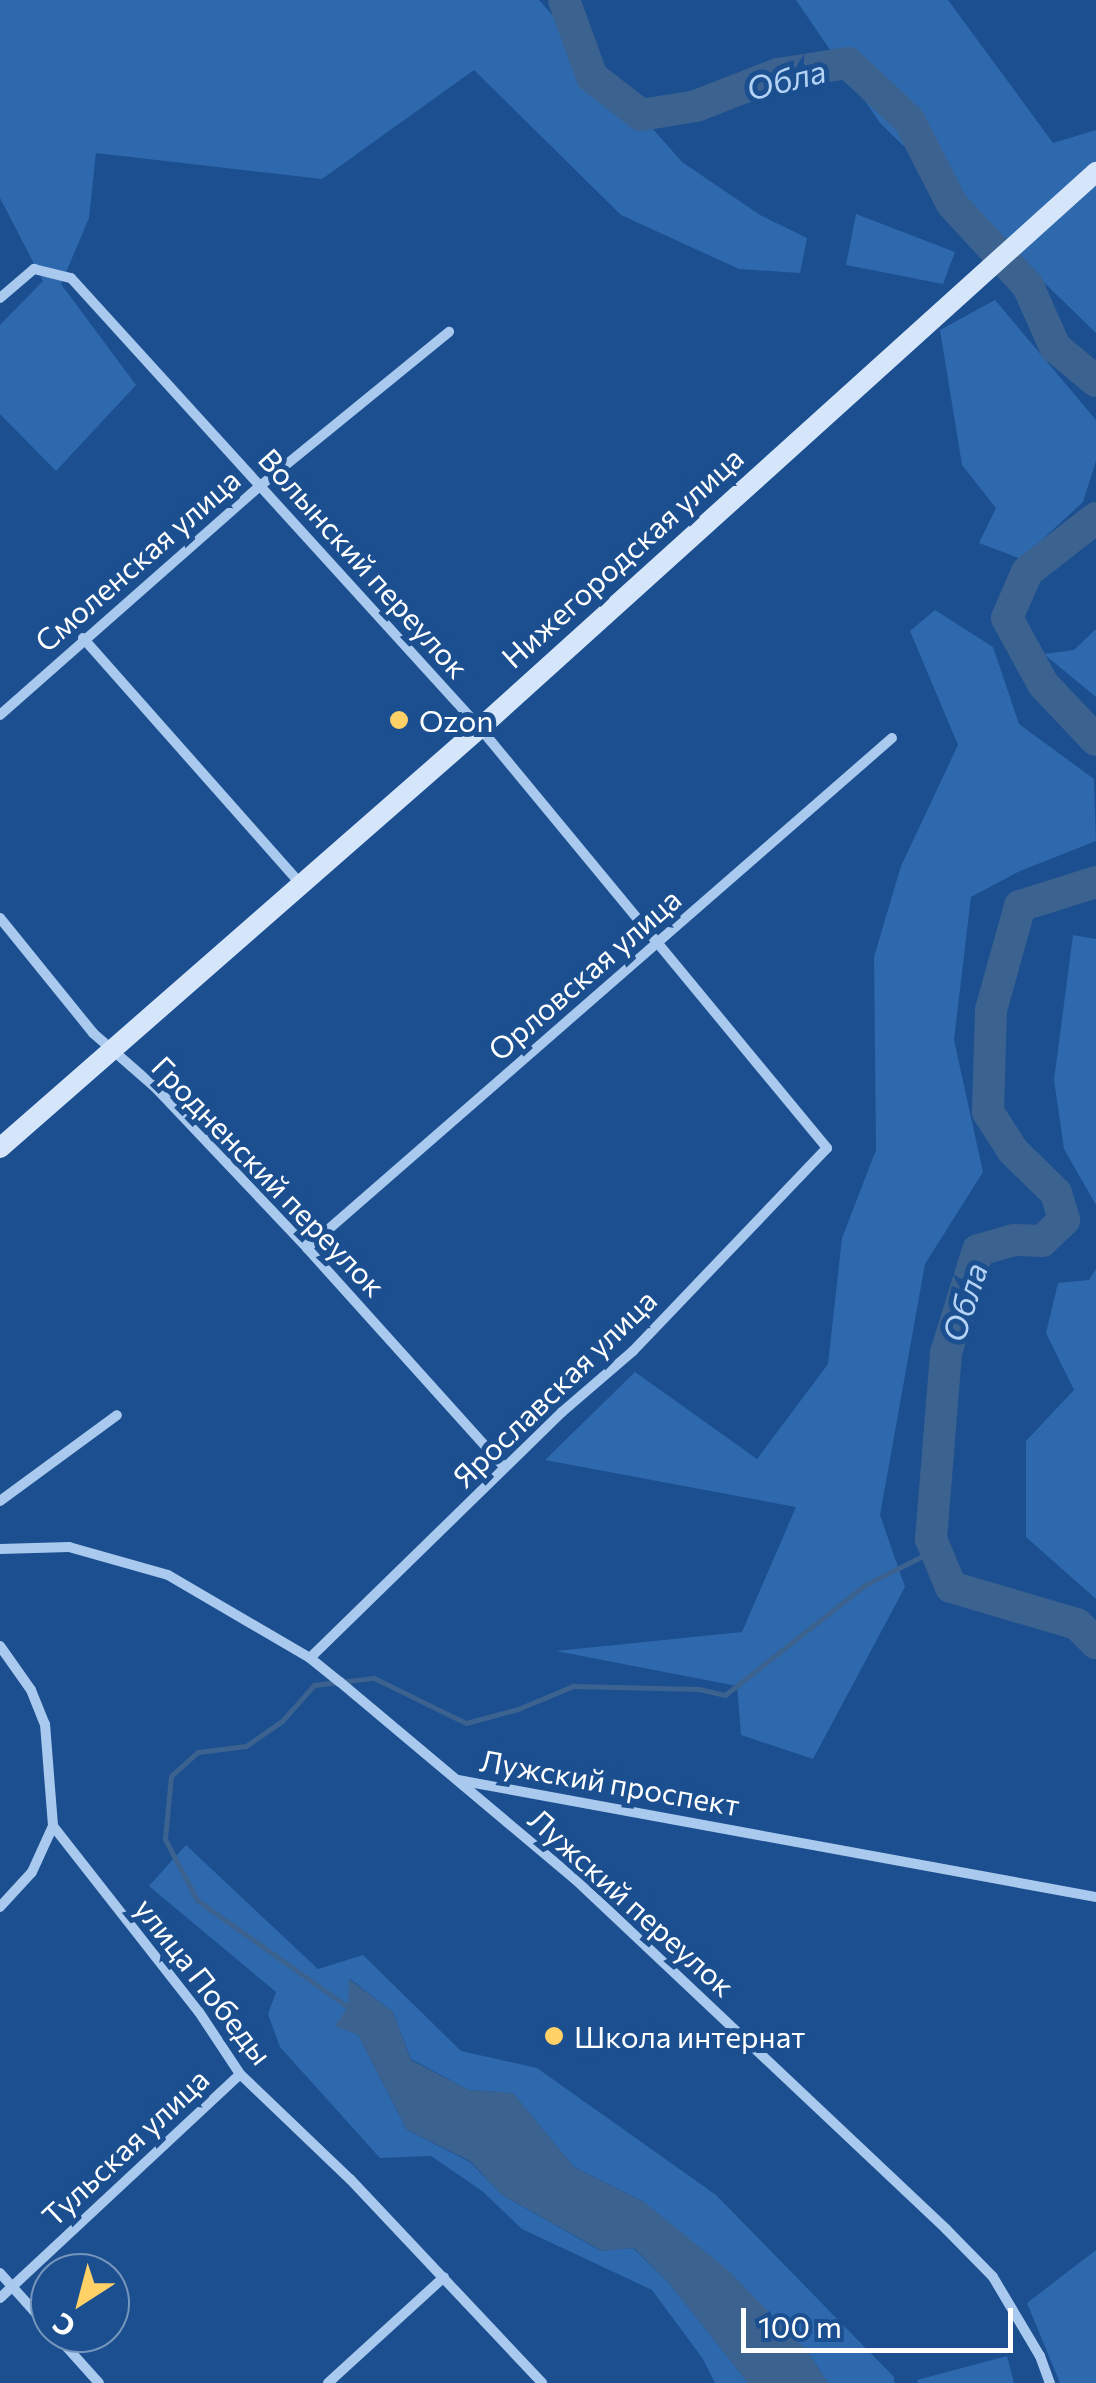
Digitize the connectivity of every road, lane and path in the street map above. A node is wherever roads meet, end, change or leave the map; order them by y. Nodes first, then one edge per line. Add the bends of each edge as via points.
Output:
1 (1096, 172) edge
2 (0, 298) edge
3 (449, 332) dead end
4 (260, 486) junction
5 (83, 638) junction
6 (0, 715) edge
7 (480, 728) junction
8 (892, 738) dead end
9 (302, 884) junction
10 (0, 918) edge
11 (660, 941) junction
12 (110, 1050) junction
13 (0, 1148) edge
14 (827, 1148) joint
15 (308, 1248) junction
16 (117, 1415) dead end
17 (504, 1467) junction
18 (0, 1501) edge
19 (0, 1549) edge
20 (0, 1646) edge
21 (310, 1658) junction
22 (456, 1780) junction
23 (53, 1826) junction
24 (1096, 1897) edge
25 (0, 1907) edge
26 (240, 2074) junction
27 (0, 2273) edge
28 (444, 2278) junction
29 (12, 2287) junction
30 (0, 2298) edge
31 (30, 2307) edge
32 (72, 2353) edge
33 (99, 2383) edge
34 (328, 2383) edge
35 (542, 2383) edge
36 (1050, 2383) edge

1 - 7 street, Нижегородская улица
2 - 4 street, Волынский переулок via 34,269 71,278
3 - 4 street, Смоленская улица
4 - 5 street, Смоленская улица
4 - 7 street, Волынский переулок
5 - 6 street, Смоленская улица
5 - 9 street
7 - 9 street, Нижегородская улица
7 - 11 street, Волынский переулок
8 - 11 street, Орловская улица
9 - 12 street, Нижегородская улица
10 - 12 street, Гродненский переулок
11 - 14 street, Волынский переулок
11 - 15 street, Орловская улица
12 - 13 street, Нижегородская улица
12 - 15 street, Гродненский переулок via 155,1087
14 - 17 street, Ярославская улица via 634,1351
15 - 17 street, Гродненский переулок
16 - 18 street
17 - 21 street, Ярославская улица
19 - 21 street, Лужский проспект via 69,1548 168,1575
20 - 23 street via 31,1690 44,1724
21 - 22 street, Лужский проспект
22 - 24 street, Лужский проспект
22 - 36 street, Лужский переулок via 576,1879 946,2228 994,2278
23 - 25 street via 32,1872
23 - 26 street, улица Победы
26 - 28 street, улица Победы
26 - 29 street, Тульская улица
27 - 29 street
28 - 34 street
28 - 35 street, улица Победы
29 - 30 street, Тульская улица
29 - 31 street
32 - 33 street

